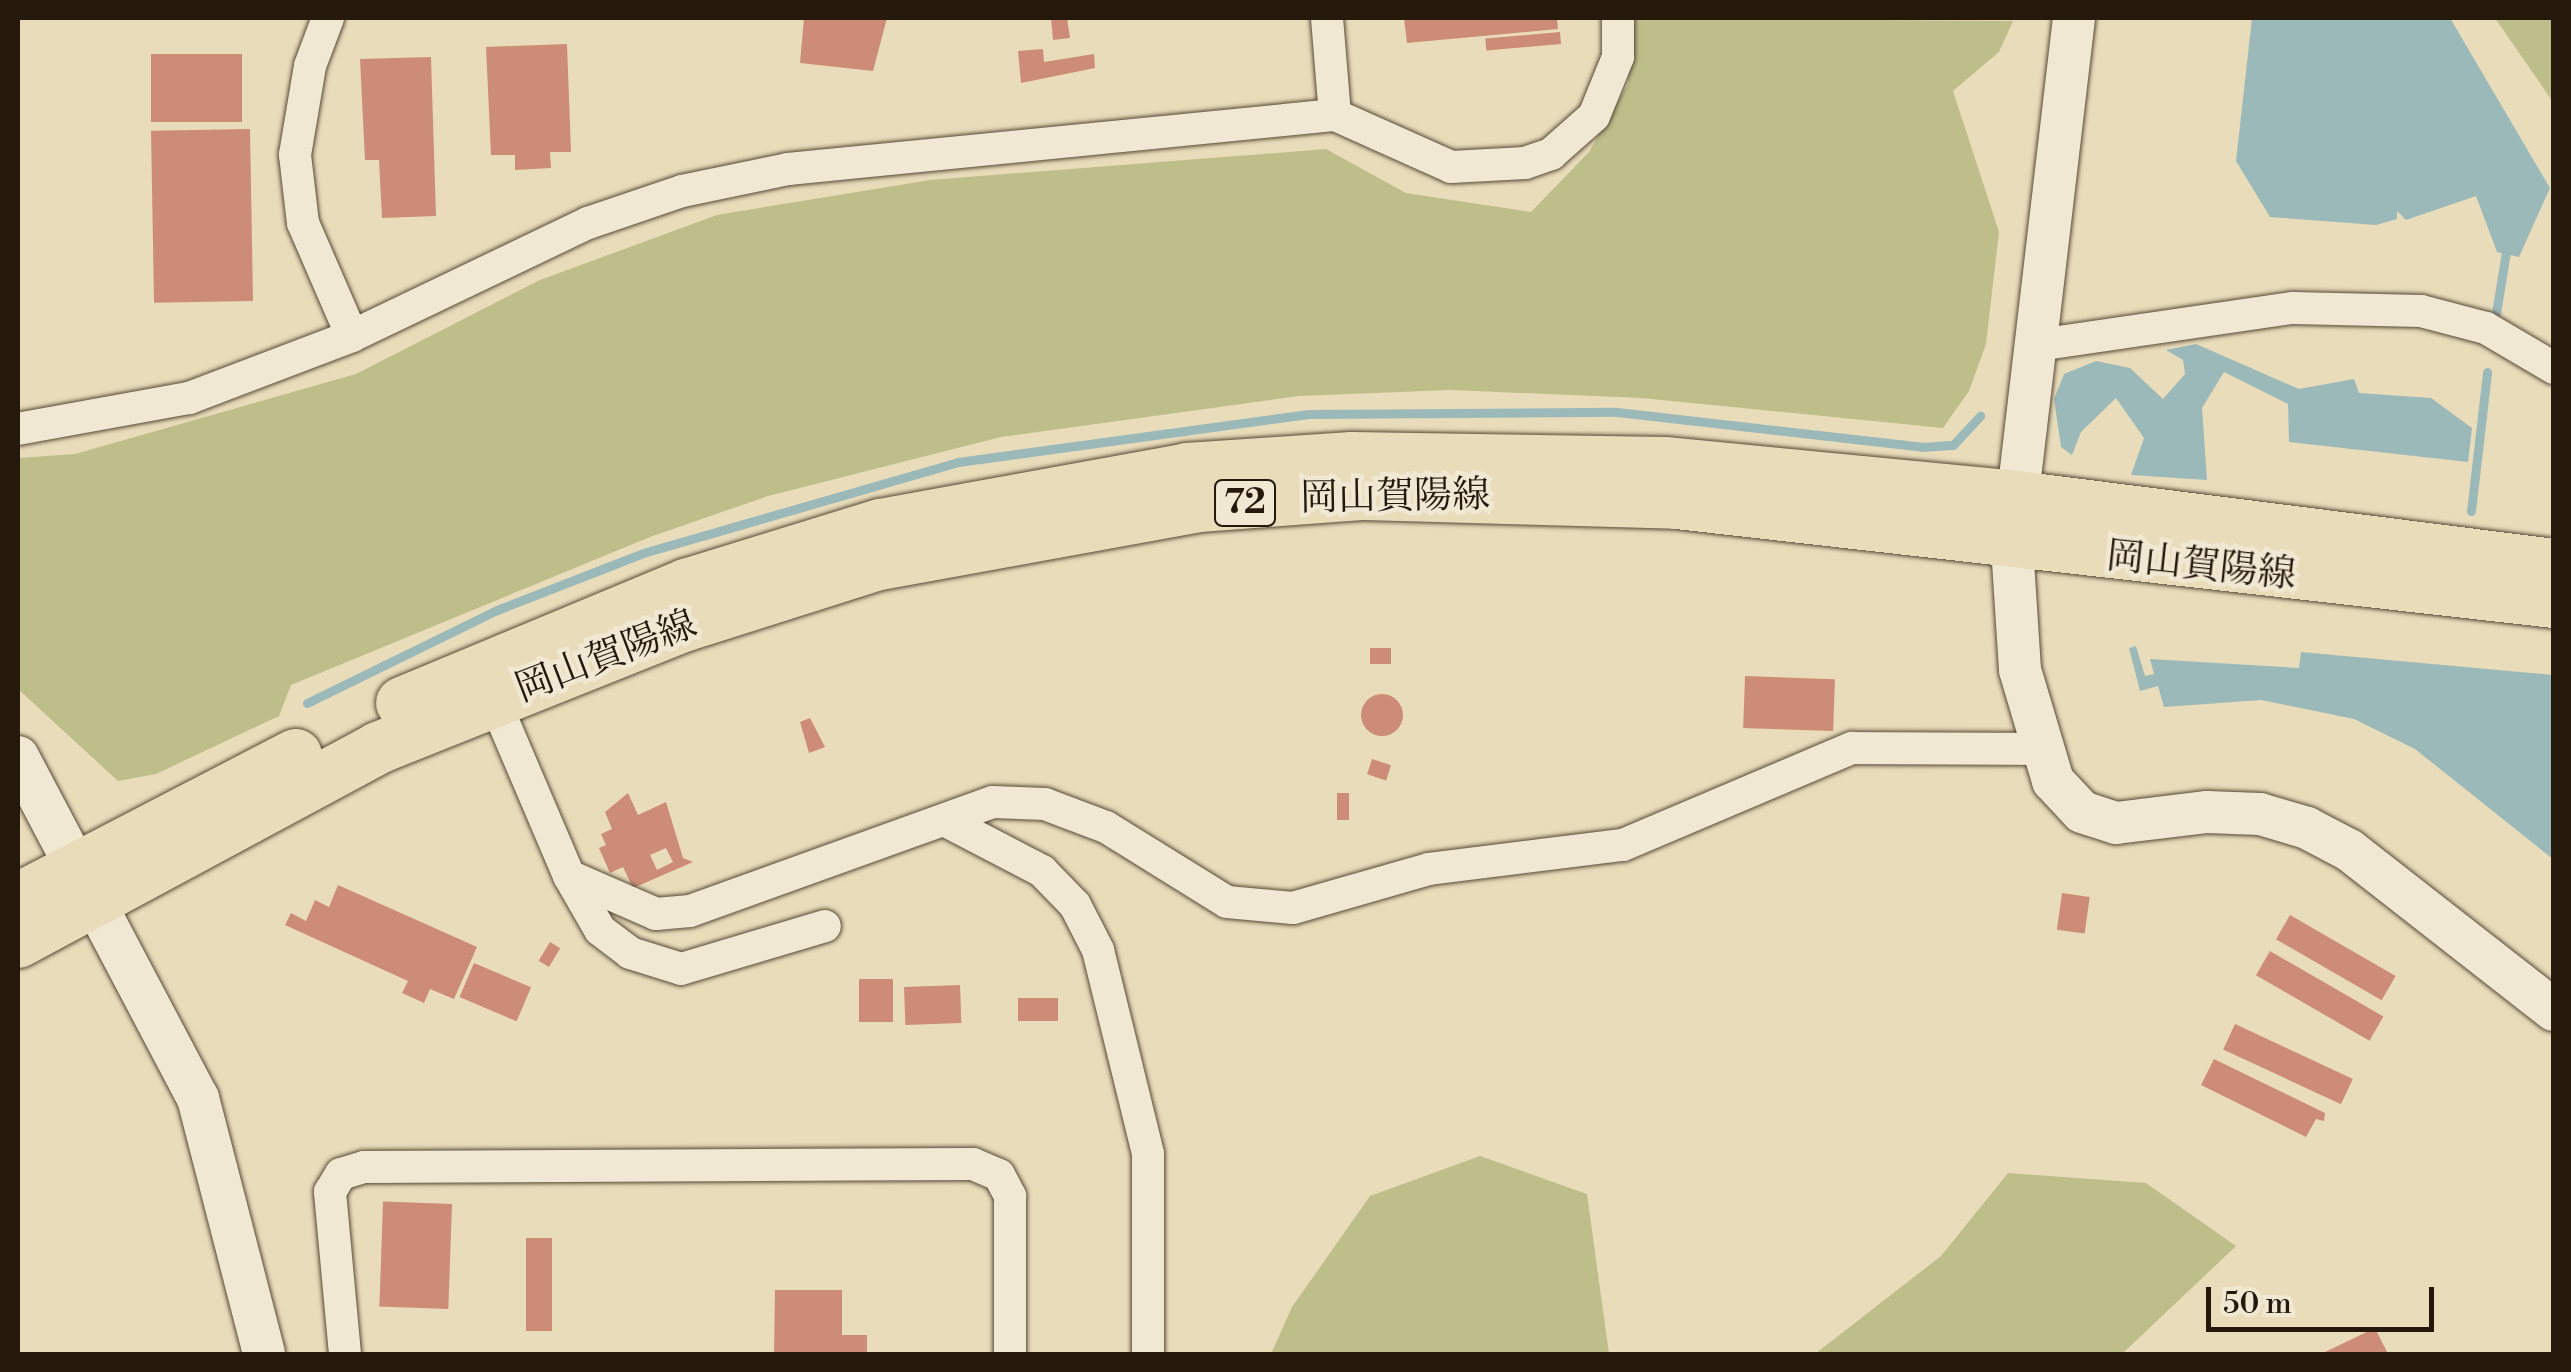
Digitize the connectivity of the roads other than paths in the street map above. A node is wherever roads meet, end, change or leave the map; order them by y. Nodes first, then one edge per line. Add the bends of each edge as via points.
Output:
1 (328, 18) edge
2 (1327, 18) edge
3 (1618, 18) edge
4 (2074, 18) edge
5 (1335, 115) junction
6 (352, 336) junction
7 (2038, 345) junction
8 (2554, 368) edge
9 (18, 429) edge
10 (2015, 521) junction
11 (2554, 565) edge
12 (2554, 602) edge
13 (494, 700) junction
14 (2040, 750) junction
15 (18, 757) edge
16 (948, 822) junction
17 (570, 876) junction
18 (89, 884) junction
19 (18, 899) edge
20 (824, 926) dead end
21 (18, 942) edge
22 (2554, 1010) edge
23 (264, 1354) edge
24 (345, 1354) edge
25 (1010, 1354) edge
26 (1148, 1354) edge

1 - 6 street via 299,110 295,155 303,222
2 - 5 street
3 - 5 street via 1611,85 1575,138 1551,154 1502,168 1451,167
4 - 7 street
5 - 6 street via 920,150 682,191 588,223
6 - 9 street via 190,398
7 - 8 street via 2293,308 2421,312 2486,328
7 - 10 street
10 - 11 main road, 岡山賀陽線 / 72
10 - 12 main road, 岡山賀陽線 / 72
10 - 13 main road, 岡山賀陽線 / 72 via 1527,495 1364,494 1200,506 874,565 682,626
10 - 14 street via 2020,670
10 - 18 main road, 岡山賀陽線 / 72 via 1665,463 1506,456 1187,469 1034,494 880,526 462,674
13 - 17 street
13 - 18 main road, 岡山賀陽線 / 72
14 - 16 street via 1852,748 1623,845 1429,869 1294,908 1227,902 1106,826 1045,804 993,802
14 - 22 street via 2053,781 2082,812 2116,823 2207,812 2260,814 2308,828 2349,850
15 - 18 street
16 - 17 street via 690,911 656,914
16 - 26 street via 1042,871 1075,905 1098,950 1148,1154
17 - 20 street via 600,930 630,953 681,969
18 - 19 main road, 岡山賀陽線 / 72
18 - 21 main road, 岡山賀陽線 / 72
18 - 23 street via 198,1098
24 - 25 street via 330,1192 340,1174 364,1167 973,1164 1000,1175 1010,1196

